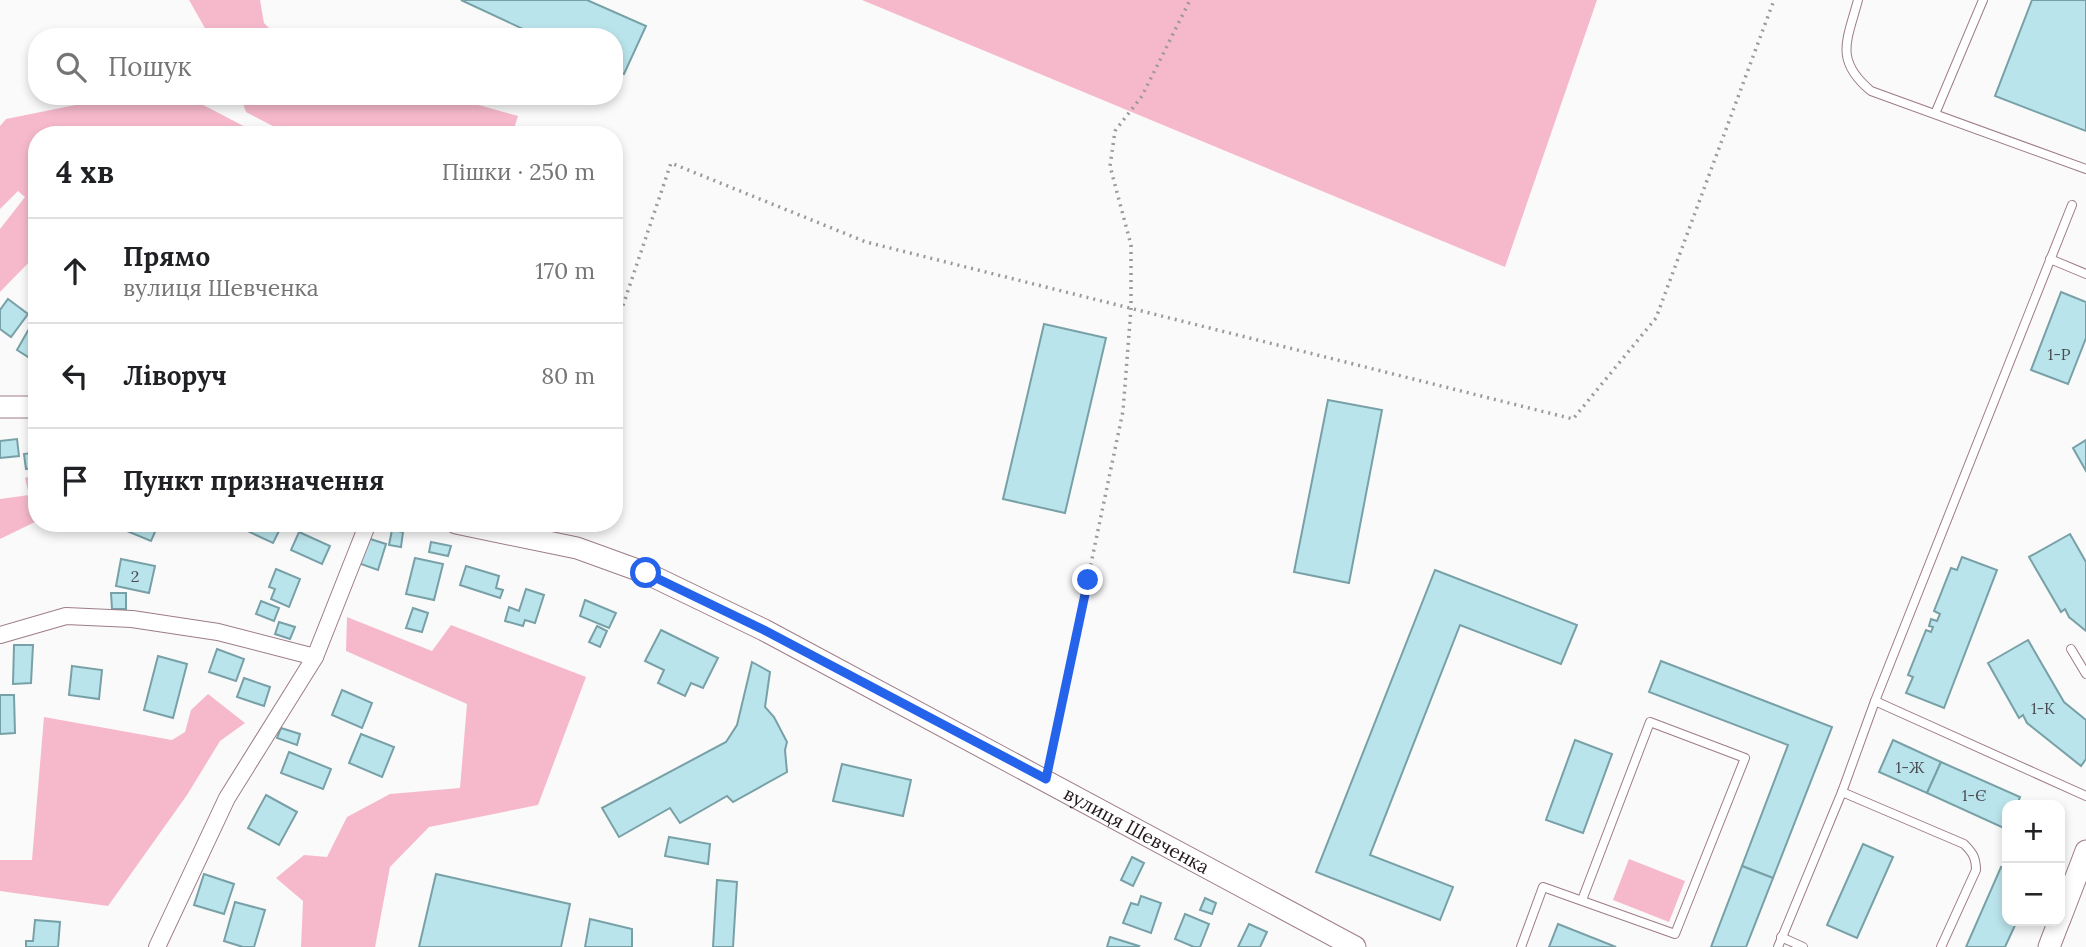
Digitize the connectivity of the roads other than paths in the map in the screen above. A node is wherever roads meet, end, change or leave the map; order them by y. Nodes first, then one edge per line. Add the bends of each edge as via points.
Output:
1 (1858, 0) edge
2 (1983, 0) edge
3 (1935, 114) junction
4 (2086, 169) edge
5 (2072, 205) dead end
6 (2050, 259) junction
7 (2086, 274) edge
8 (0, 407) edge
9 (28, 407) edge
10 (364, 532) edge
11 (500, 532) edge
12 (0, 635) edge
13 (2071, 649) dead end
14 (315, 657) junction
15 (2086, 674) edge
16 (1875, 701) junction
17 (1842, 792) junction
18 (2086, 796) edge
19 (2086, 851) edge
20 (1582, 900) junction
21 (2065, 905) edge
22 (2057, 926) edge
23 (1781, 937) junction
24 (157, 947) edge
25 (1355, 947) edge
26 (1521, 947) edge
27 (1778, 947) edge
28 (1803, 947) edge
29 (1941, 947) edge
30 (2049, 947) edge

1 - 3 lane via 1847,43 1847,61 1857,79 1871,91
2 - 3 lane
3 - 4 lane
5 - 6 lane
6 - 7 lane
6 - 16 lane
8 - 9 street
10 - 14 street
11 - 25 street, вулиця Шевченка via 577,548 646,573 764,630
12 - 14 street via 66,616 132,619 218,632
13 - 15 lane
14 - 24 street via 228,798
16 - 17 lane
16 - 18 lane
17 - 23 lane
17 - 29 lane via 1972,851 1976,870
19 - 21 street
20 - 20 lane via 1675,934 1745,758 1650,722
20 - 26 lane via 1543,887
22 - 30 street
23 - 27 lane
23 - 28 lane

